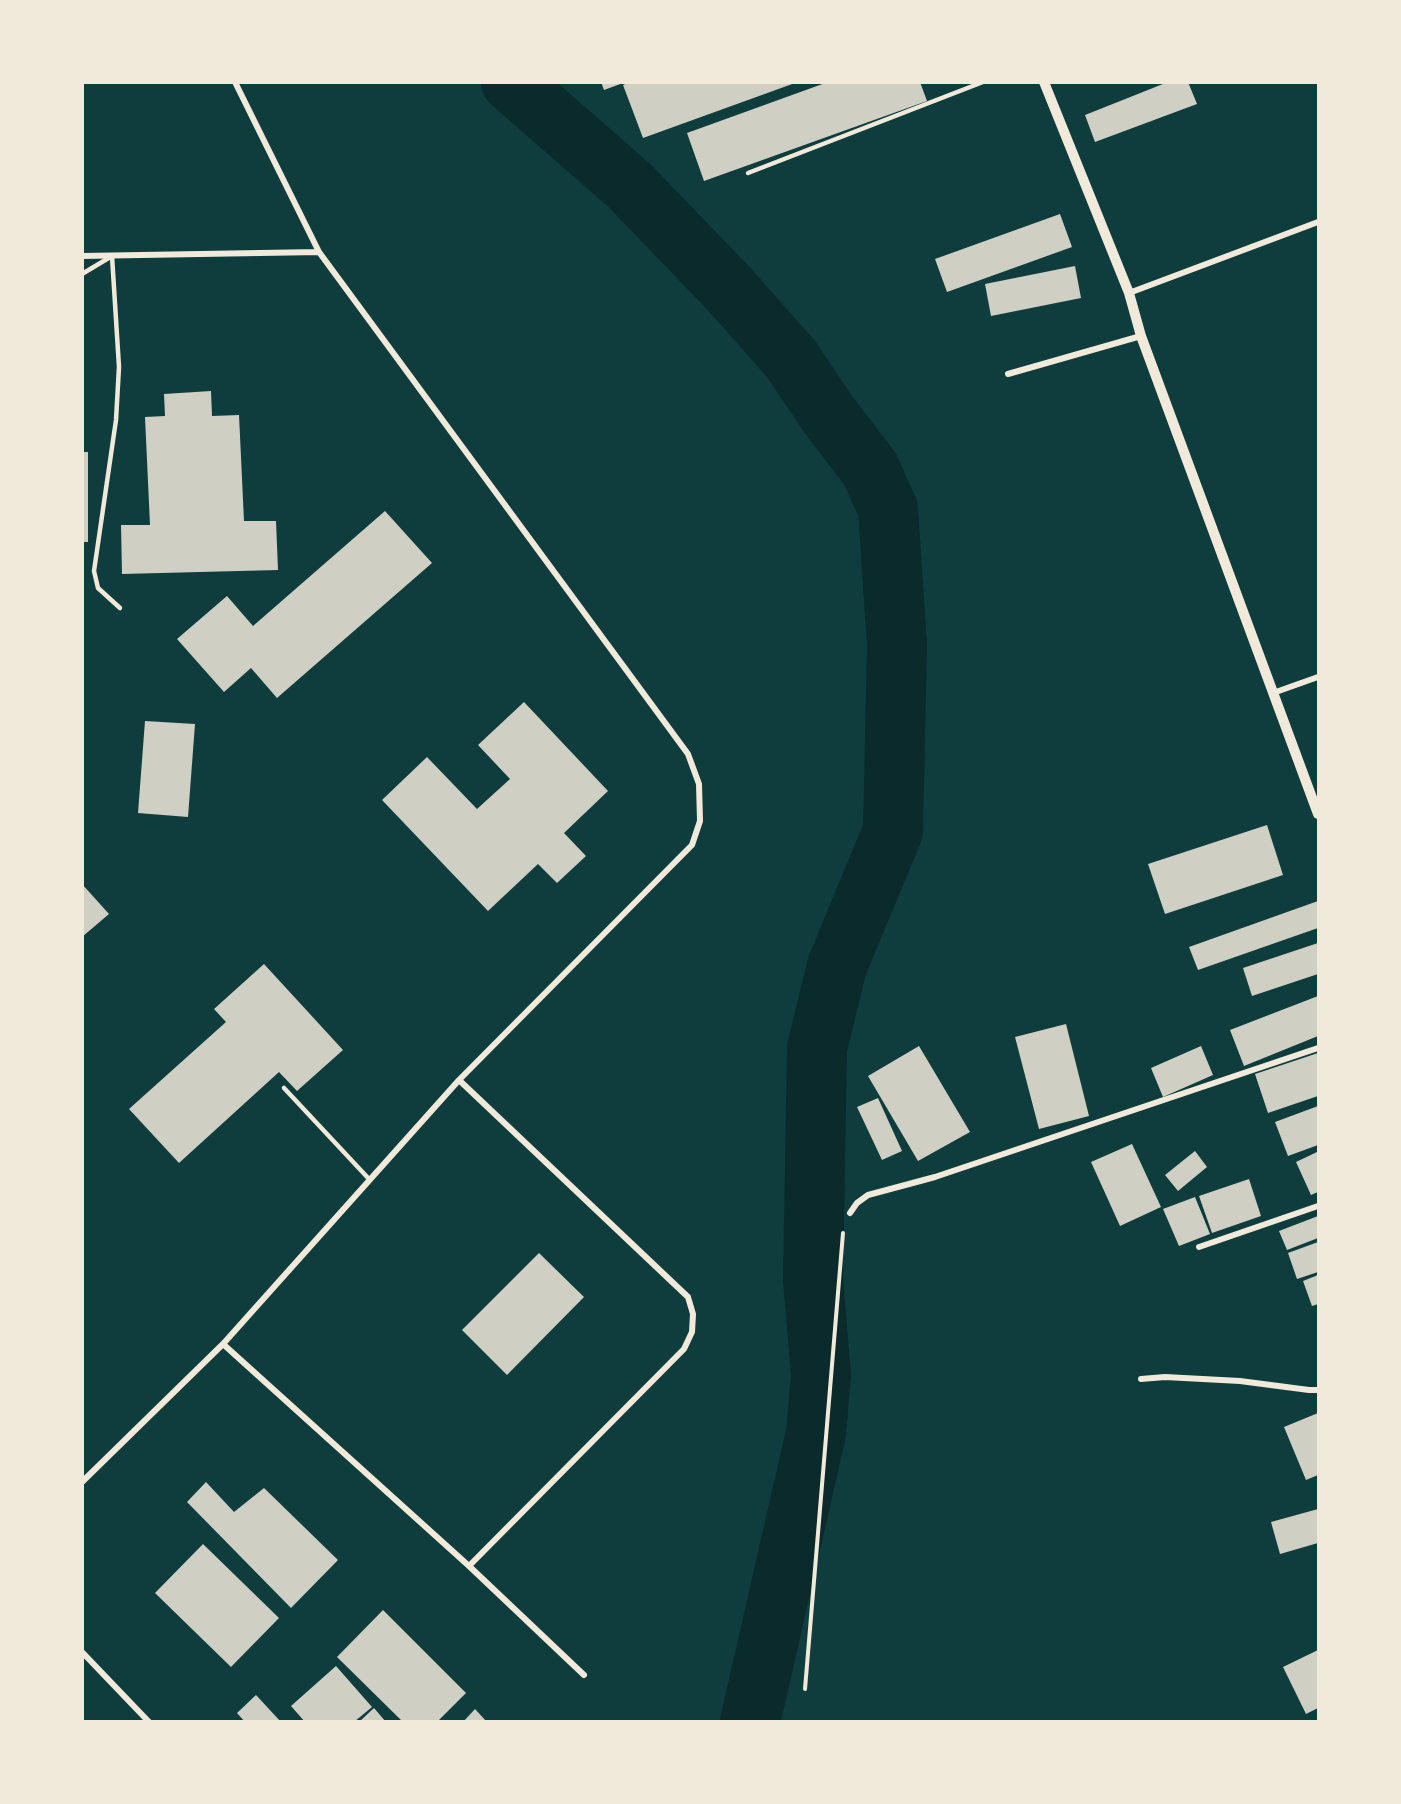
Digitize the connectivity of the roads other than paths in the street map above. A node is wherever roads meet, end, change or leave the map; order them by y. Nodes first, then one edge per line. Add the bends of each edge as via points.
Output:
1 (235, 82) edge
2 (983, 82) edge
3 (1044, 82) edge
4 (748, 173) dead end
5 (1318, 222) edge
6 (319, 252) junction
7 (82, 256) edge
8 (112, 256) junction
9 (82, 274) edge
10 (1129, 293) junction
11 (1141, 336) junction
12 (1008, 374) dead end
13 (120, 608) dead end
14 (1318, 677) edge
15 (1272, 693) junction
16 (1318, 814) edge
17 (1318, 1048) edge
18 (459, 1080) junction
19 (284, 1088) dead end
20 (369, 1179) junction
21 (1318, 1206) edge
22 (850, 1214) road end
23 (1199, 1247) dead end
24 (223, 1344) junction
25 (1141, 1379) dead end
26 (1318, 1390) edge
27 (82, 1482) edge
28 (470, 1566) junction
29 (82, 1652) edge
30 (584, 1675) dead end
31 (149, 1722) edge

1 - 6 street
2 - 4 lane
3 - 10 street
5 - 10 street
6 - 8 street
6 - 18 street via 688,754 699,784 700,821 692,845
7 - 8 street
8 - 9 lane
8 - 13 lane via 119,367 116,420 94,571 98,588
10 - 11 street
11 - 12 street
11 - 15 street
14 - 15 street
15 - 16 street
17 - 22 street via 935,1177 868,1195
18 - 20 street
18 - 28 street via 688,1297 693,1314 692,1332 684,1350
19 - 20 lane
20 - 24 street
21 - 23 street
24 - 27 street
24 - 28 street
25 - 26 street via 1240,1381
28 - 30 street
29 - 31 street

